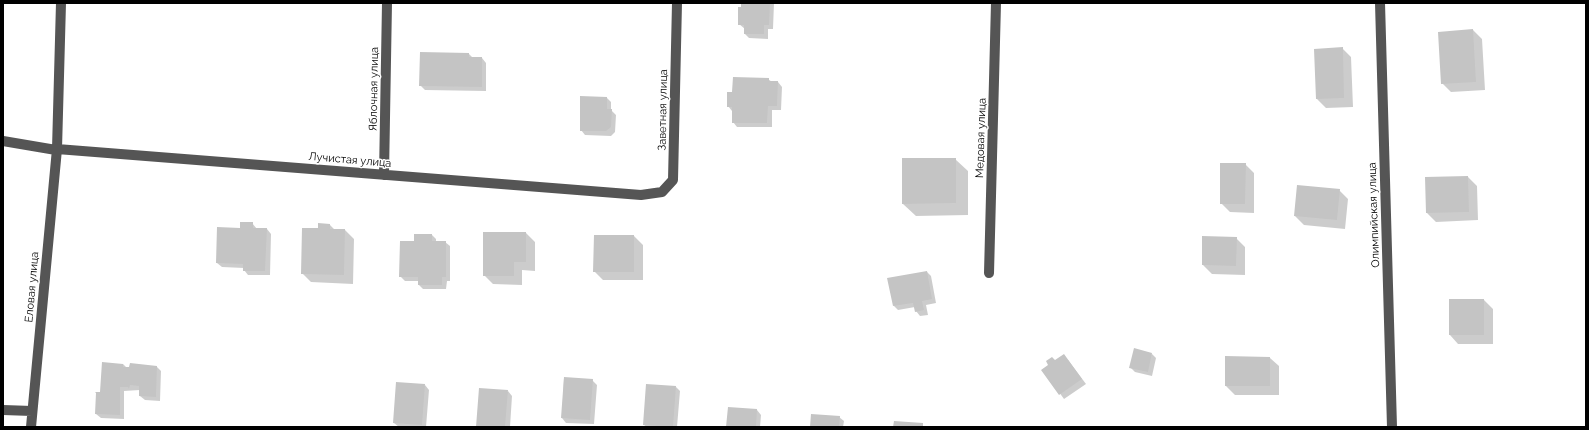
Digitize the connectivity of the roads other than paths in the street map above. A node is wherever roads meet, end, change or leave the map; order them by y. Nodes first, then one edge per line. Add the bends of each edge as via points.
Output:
1 (61, 3) edge
2 (387, 3) edge
3 (677, 3) edge
4 (996, 3) edge
5 (1380, 3) edge
6 (3, 141) edge
7 (57, 149) junction
8 (384, 175) junction
9 (641, 195) joint
10 (989, 273) dead end
11 (3, 410) edge
12 (32, 411) junction
13 (31, 427) edge
14 (1392, 427) edge

1 - 7 street, Еловая улица
2 - 8 street, Яблочная улица
3 - 9 street, Заветная улица via 673,180 662,192
4 - 10 street, Медовая улица
5 - 14 street, Олимпийская улица
6 - 7 street, Лучистая улица
7 - 8 street, Лучистая улица
7 - 12 street, Еловая улица
8 - 9 street, Лучистая улица
11 - 12 street
12 - 13 street, Еловая улица

